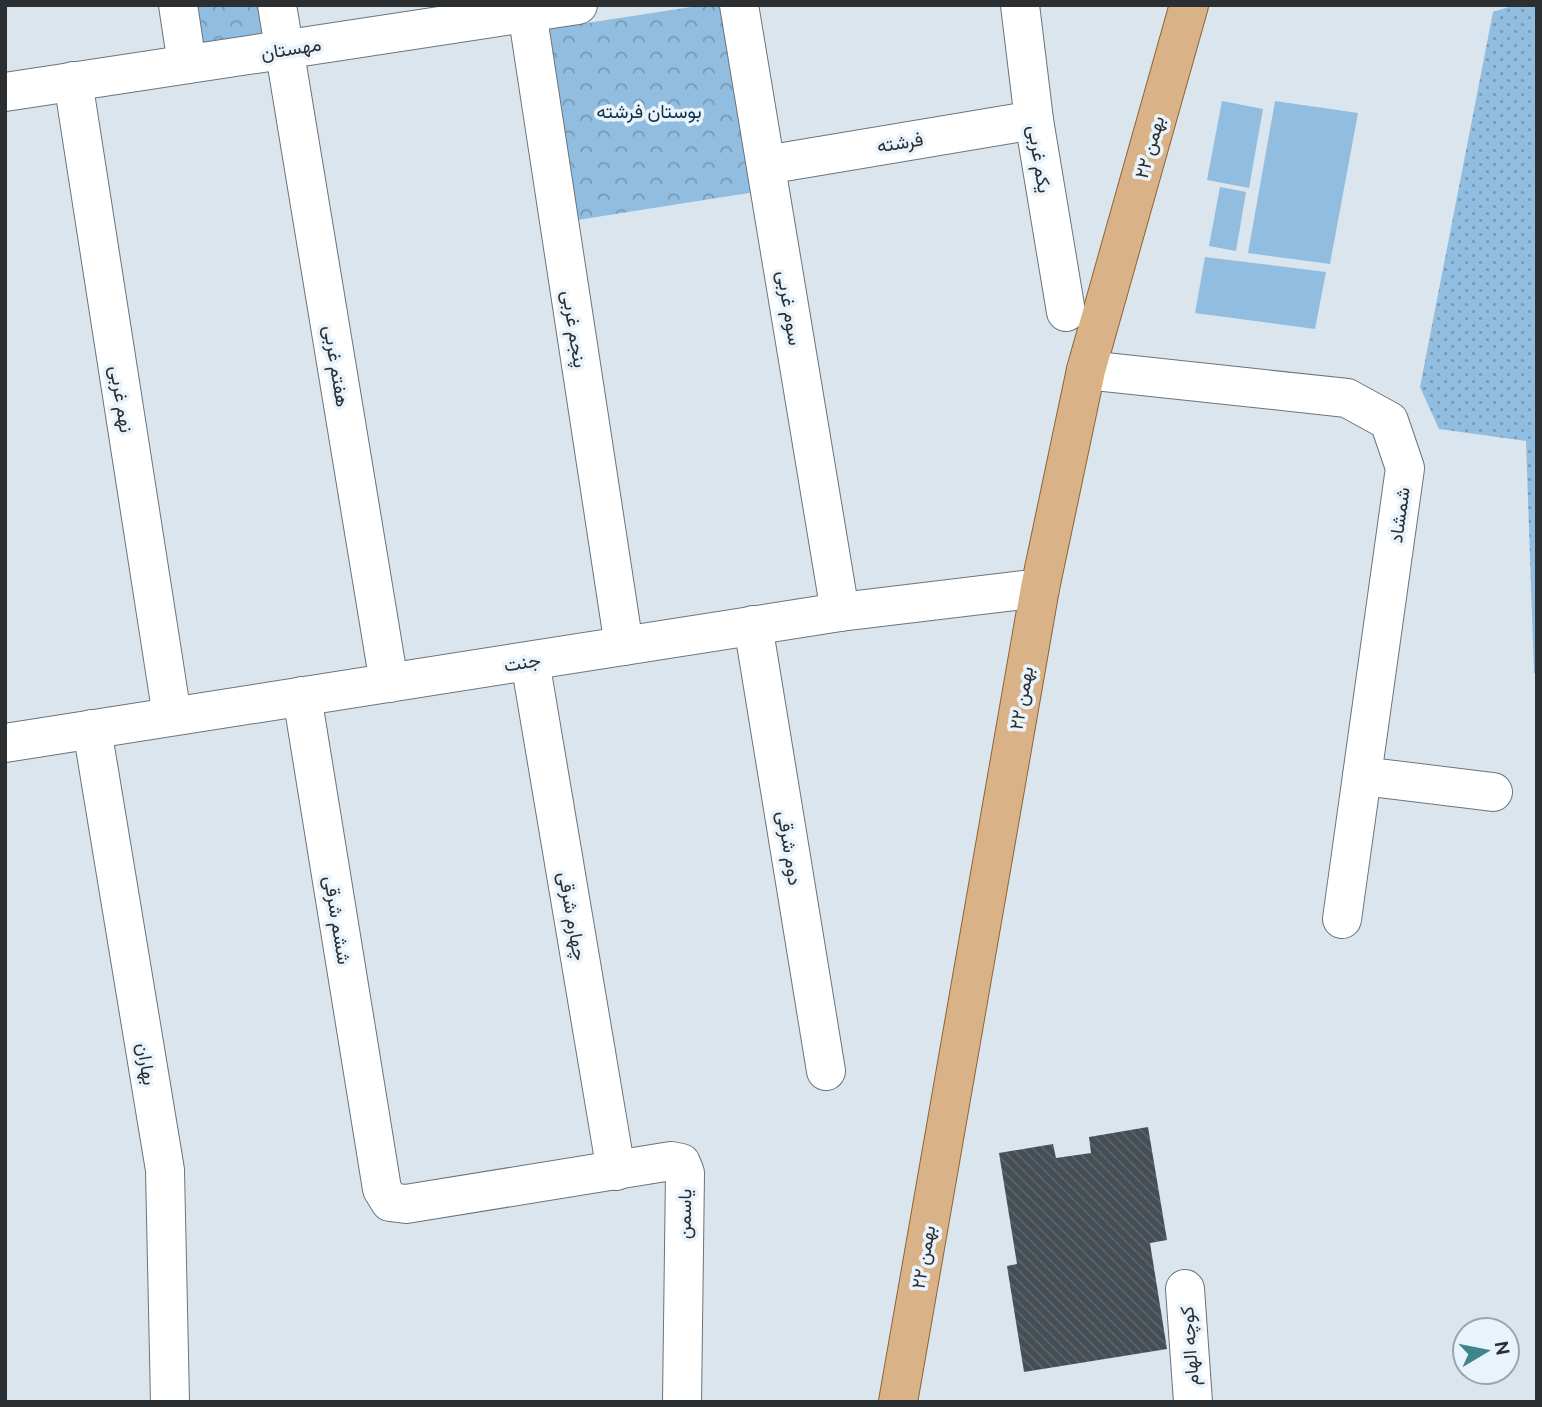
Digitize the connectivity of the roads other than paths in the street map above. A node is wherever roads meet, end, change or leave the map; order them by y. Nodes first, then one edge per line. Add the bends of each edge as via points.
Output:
1 (178, 5) edge
2 (277, 5) edge
3 (578, 5) edge
4 (739, 5) edge
5 (1020, 5) edge
6 (1189, 5) edge
7 (526, 9) edge
8 (285, 50) junction
9 (187, 64) junction
10 (73, 82) junction
11 (5, 92) edge
12 (1034, 120) junction
13 (766, 165) junction
14 (1066, 312) dead end
15 (1086, 370) junction
16 (1040, 588) junction
17 (840, 612) junction
18 (753, 625) junction
19 (624, 646) junction
20 (530, 661) junction
21 (389, 682) junction
22 (302, 696) junction
23 (172, 716) junction
24 (92, 729) junction
25 (5, 743) edge
26 (1362, 776) junction
27 (1493, 792) dead end
28 (1342, 919) dead end
29 (826, 1070) dead end
30 (616, 1171) junction
31 (464, 1197) joint
32 (1185, 1289) dead end
33 (170, 1402) edge
34 (682, 1402) edge
35 (898, 1402) edge
36 (1193, 1402) edge

1 - 9 street
2 - 8 street, هفتم غربی
3 - 7 street, مهستان
4 - 13 street, سوم غربی
5 - 12 street, یکم غربی
6 - 15 main road, ۲۲ بهمن
7 - 8 street, مهستان
7 - 19 street, پنجم غربی
8 - 9 street, مهستان
8 - 21 street, هفتم غربی
9 - 10 street, مهستان
10 - 11 street, مهستان
10 - 23 street, نهم غربی
12 - 13 street, فرشته
12 - 14 street, یکم غربی
13 - 17 street, سوم غربی
15 - 16 main road, ۲۲ بهمن
15 - 26 street, شمشاد via 1348,398 1389,421 1405,468
16 - 17 street, جنت
16 - 35 main road, ۲۲ بهمن
17 - 18 street, جنت
18 - 19 street, جنت
18 - 29 street, دوم شرقی
19 - 20 street, جنت
20 - 21 street, جنت
20 - 30 street, چهارم شرقی
21 - 22 street, جنت
22 - 23 street, جنت
22 - 31 street, ششم شرقی via 382,1189 390,1202 406,1204
23 - 24 street, جنت
24 - 25 street, جنت
24 - 33 street, بهاران via 165,1170
26 - 27 street
26 - 28 street, شمشاد
30 - 31 street, یاسمن
30 - 34 street, یاسمن via 671,1161 681,1163 685,1173
32 - 36 street, کوچه الهام

